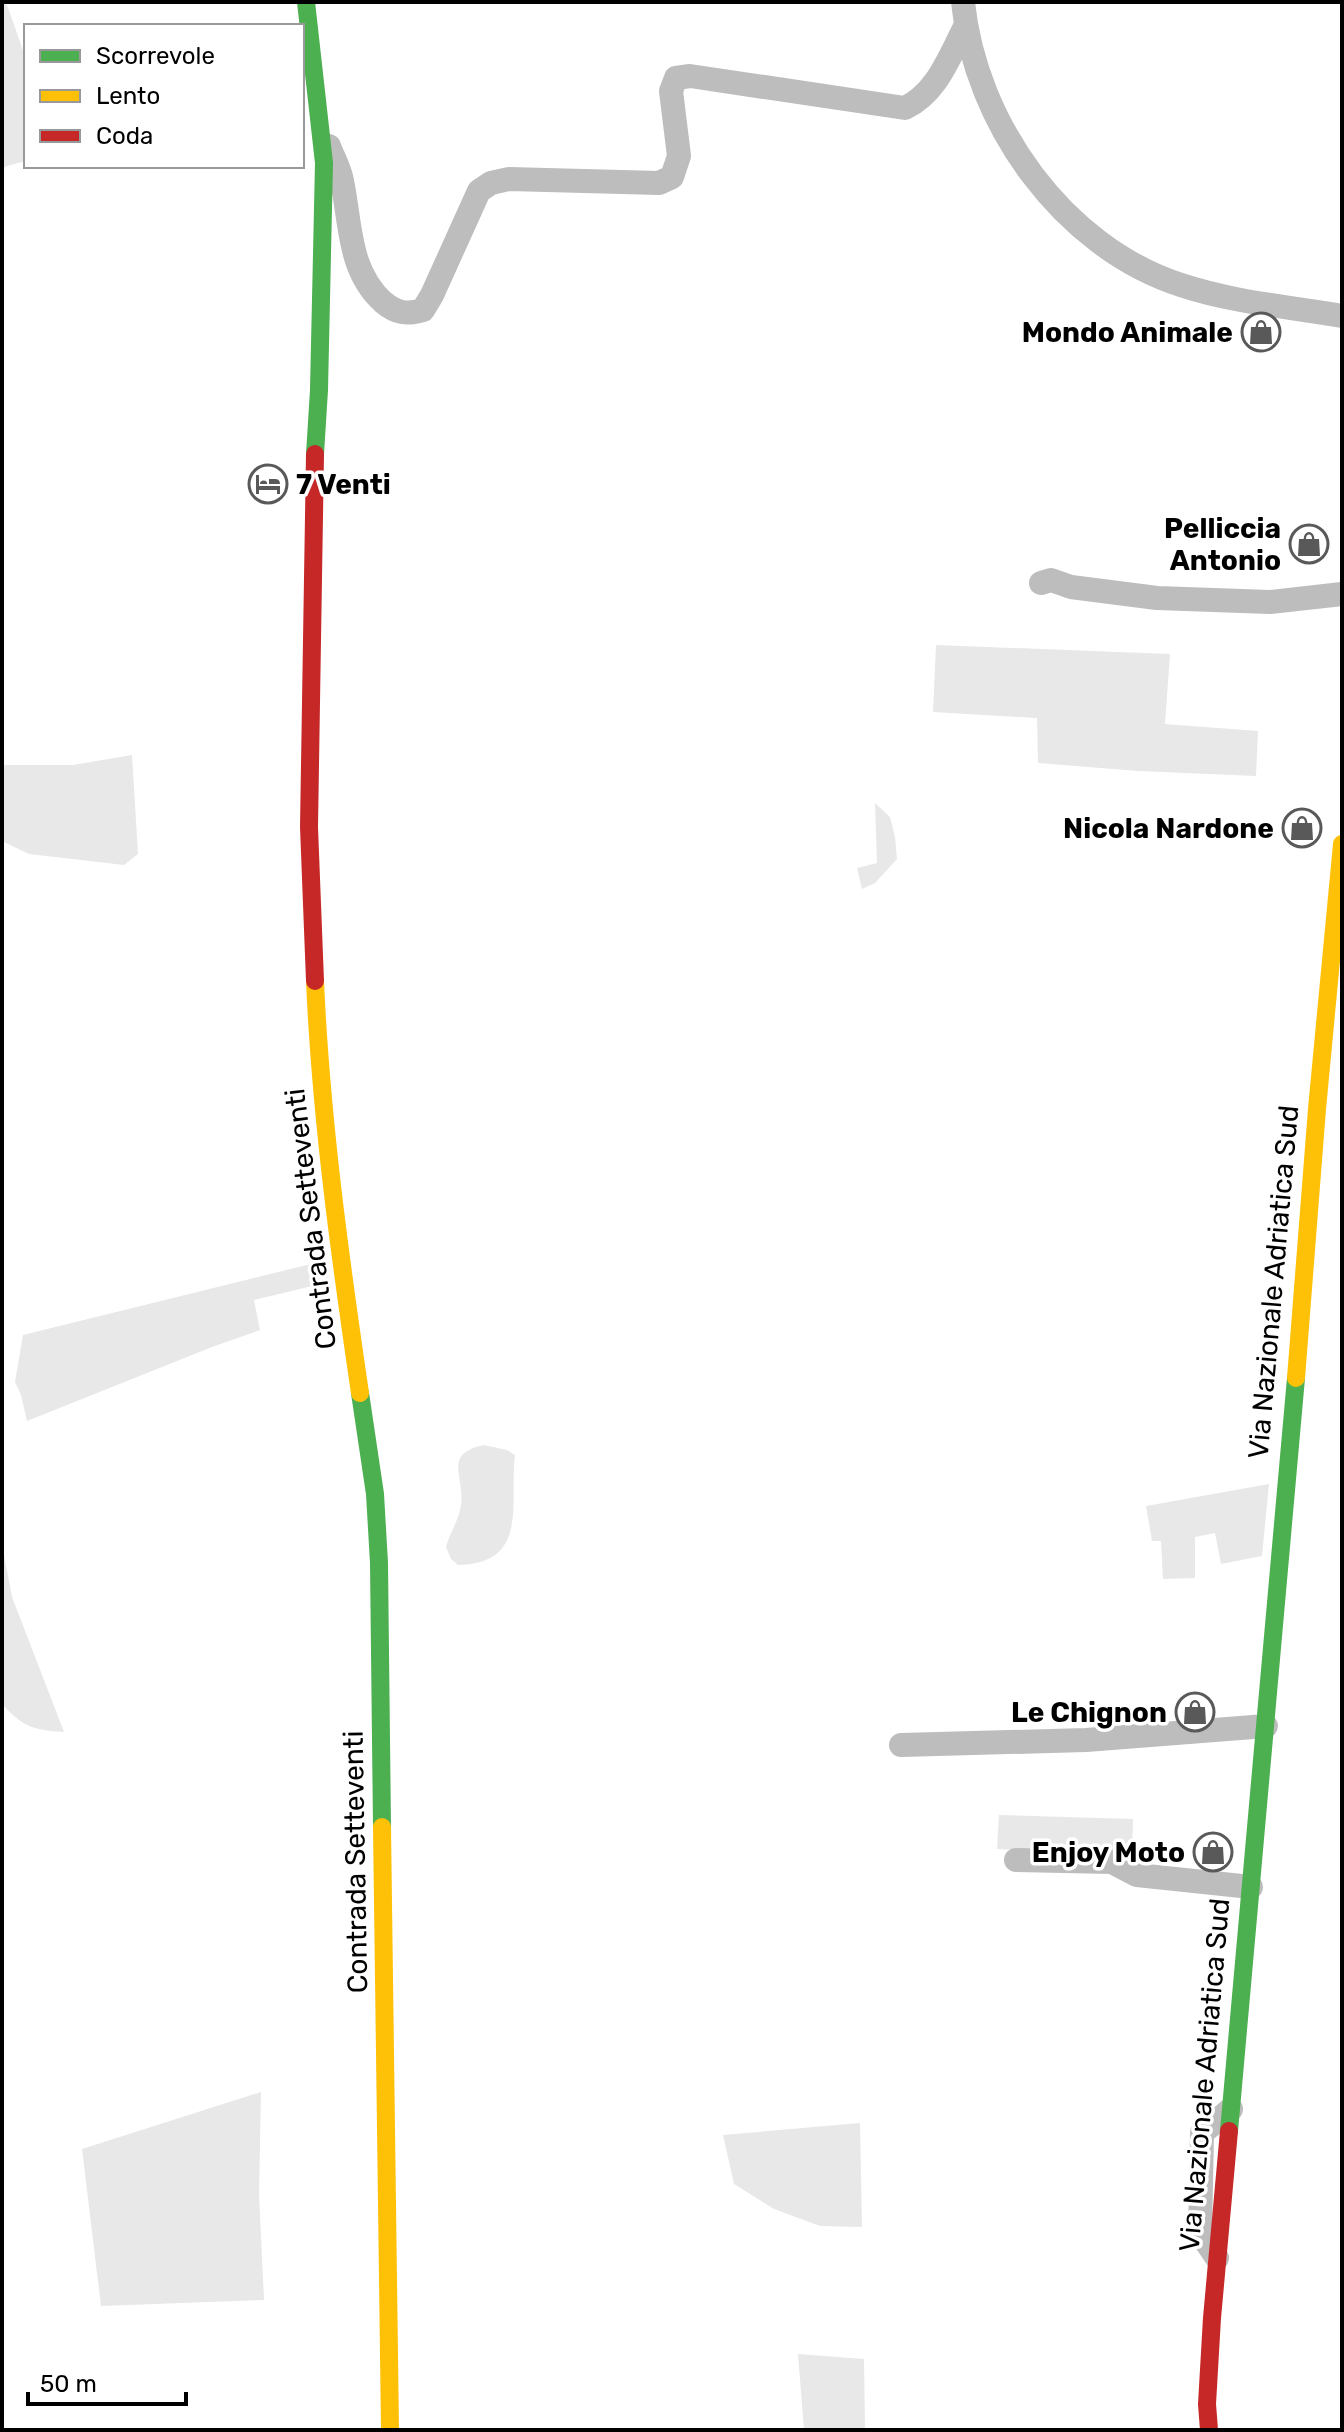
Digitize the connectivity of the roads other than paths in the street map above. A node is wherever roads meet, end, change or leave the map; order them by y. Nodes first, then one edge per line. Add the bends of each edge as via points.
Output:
1 (306, 2) edge
2 (963, 2) edge
3 (965, 27) junction
4 (321, 127) junction
5 (1342, 316) edge
6 (1041, 583) dead end
7 (1342, 594) edge
8 (1342, 844) edge
9 (1266, 1726) junction
10 (901, 1745) dead end
11 (1016, 1860) dead end
12 (1251, 1887) junction
13 (1231, 2109) joint
14 (1217, 2258) joint
15 (390, 2430) edge
16 (1209, 2430) edge

1 - 4 street, Contrada Setteventi
2 - 3 street
3 - 4 street via 932,87 905,108 676,78 671,91 679,156 672,177 659,183 491,183 479,191 423,310 410,314 392,309 371,290 357,264 342,178
3 - 5 street via 993,113 1017,155 1093,238 1125,260 1180,285
4 - 15 street, Contrada Setteventi via 309,827 318,1051 340,1254 375,1494 379,1563
6 - 7 street via 1051,580 1157,598 1270,602
8 - 9 street, Via Nazionale Adriatica Sud
9 - 10 street via 1086,1740
9 - 12 street, Via Nazionale Adriatica Sud
11 - 12 street via 1112,1862 1137,1875
12 - 13 street, Via Nazionale Adriatica Sud
13 - 14 street via 1202,2133 1200,2233
14 - 16 street, Via Nazionale Adriatica Sud

